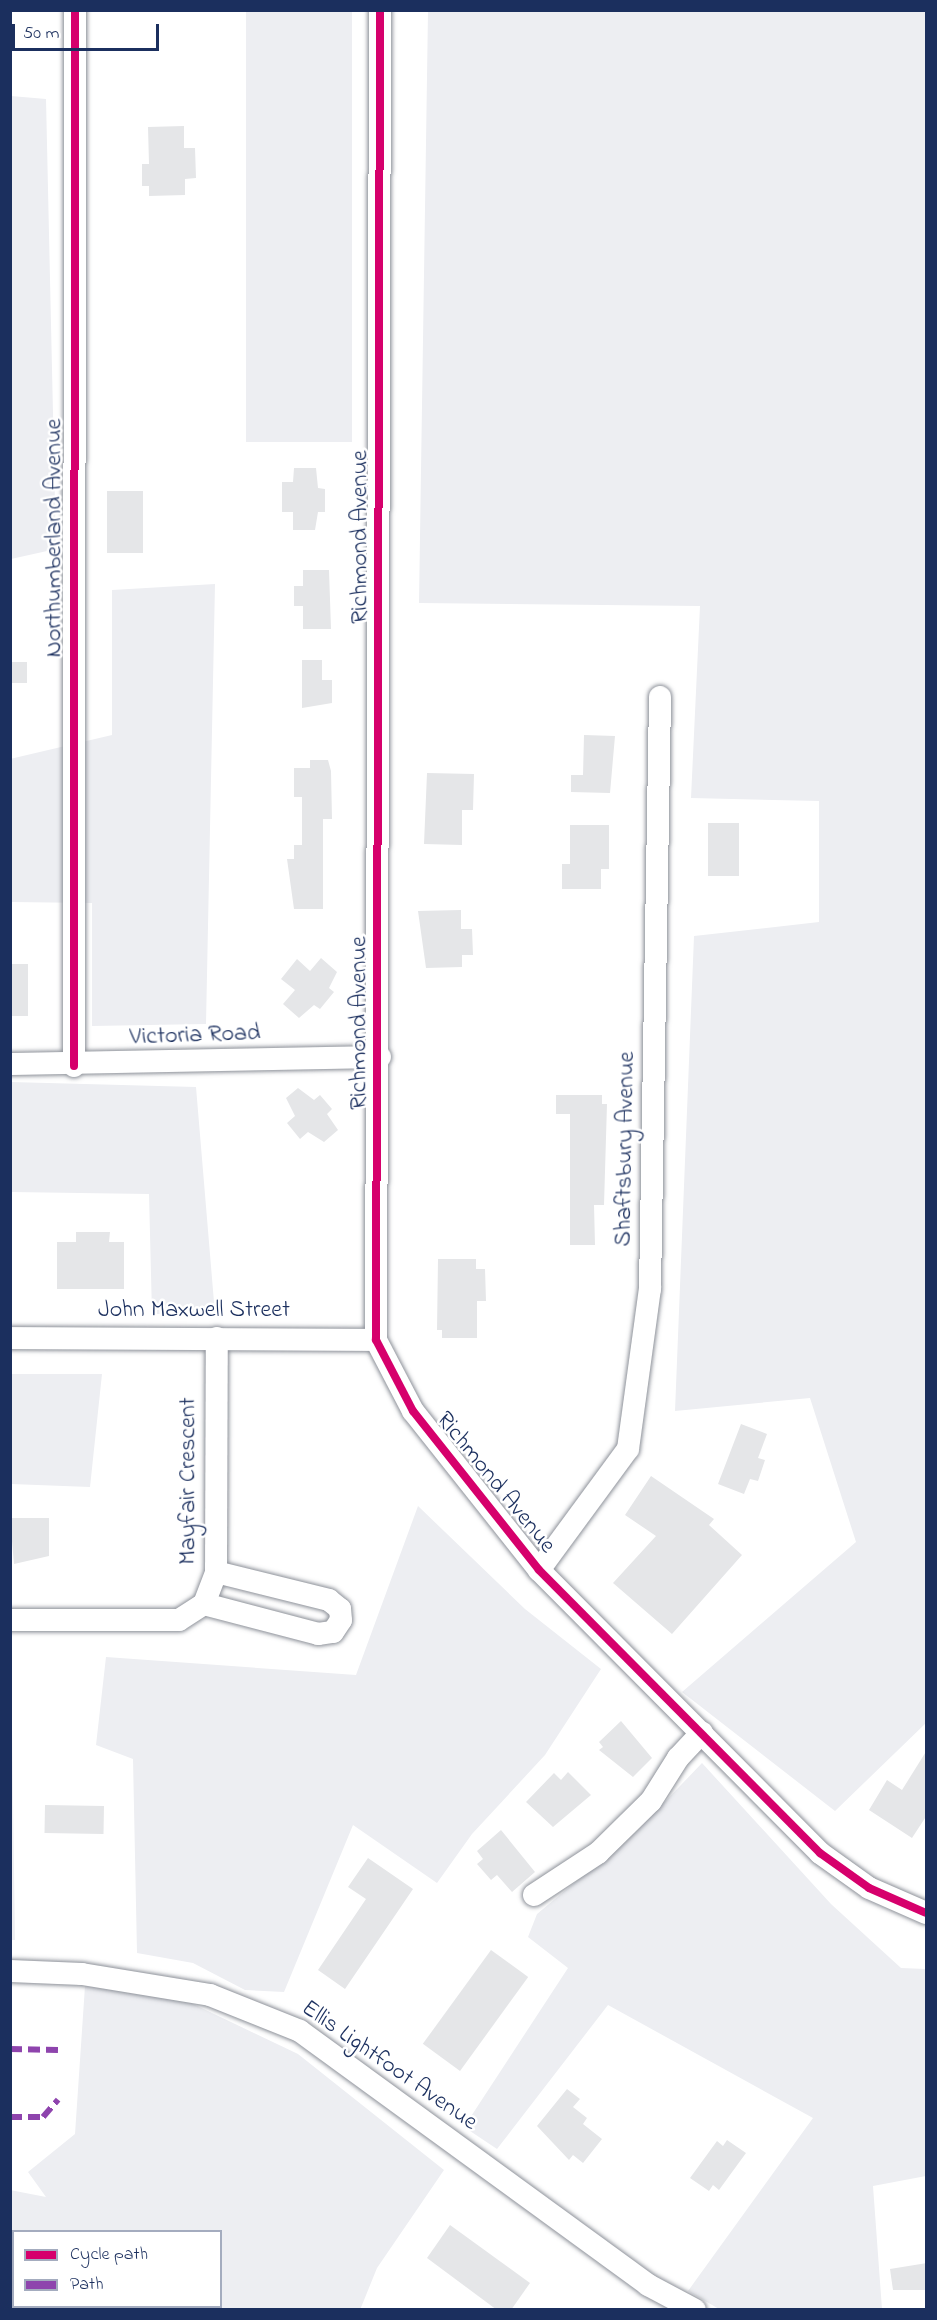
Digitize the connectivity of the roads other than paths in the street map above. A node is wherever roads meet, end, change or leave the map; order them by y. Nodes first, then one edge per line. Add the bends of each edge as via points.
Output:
1 (75, 10) edge
2 (380, 10) edge
3 (660, 697) dead end
4 (380, 1057) junction
5 (10, 1064) edge
6 (74, 1066) junction
7 (10, 1338) edge
8 (217, 1338) junction
9 (376, 1340) junction
10 (539, 1570) junction
11 (216, 1572) junction
12 (204, 1604) junction
13 (10, 1620) edge
14 (702, 1732) junction
15 (534, 1895) dead end
16 (927, 1913) edge
17 (10, 1971) edge
18 (696, 2310) edge

1 - 6 street, Northumberland Avenue
2 - 4 street, Richmond Avenue
3 - 10 street, Shaftsbury Avenue via 650,1289 628,1449
4 - 6 street, Victoria Road
4 - 9 street, Richmond Avenue
5 - 6 street, Victoria Road
7 - 8 street, John Maxwell Street
8 - 9 street, John Maxwell Street
8 - 11 street, Mayfair Crescent
9 - 10 street, Richmond Avenue via 413,1411
10 - 14 street, Richmond Avenue
11 - 12 street, Mayfair Crescent
11 - 12 street via 329,1600 340,1609 341,1620 333,1632 318,1634
12 - 13 street via 179,1620
14 - 15 street via 678,1758 651,1801 598,1852
14 - 16 street, Richmond Avenue via 820,1852 869,1888
17 - 18 street, Ellis Lightfoot Avenue via 82,1974 210,1995 300,2031 648,2285

